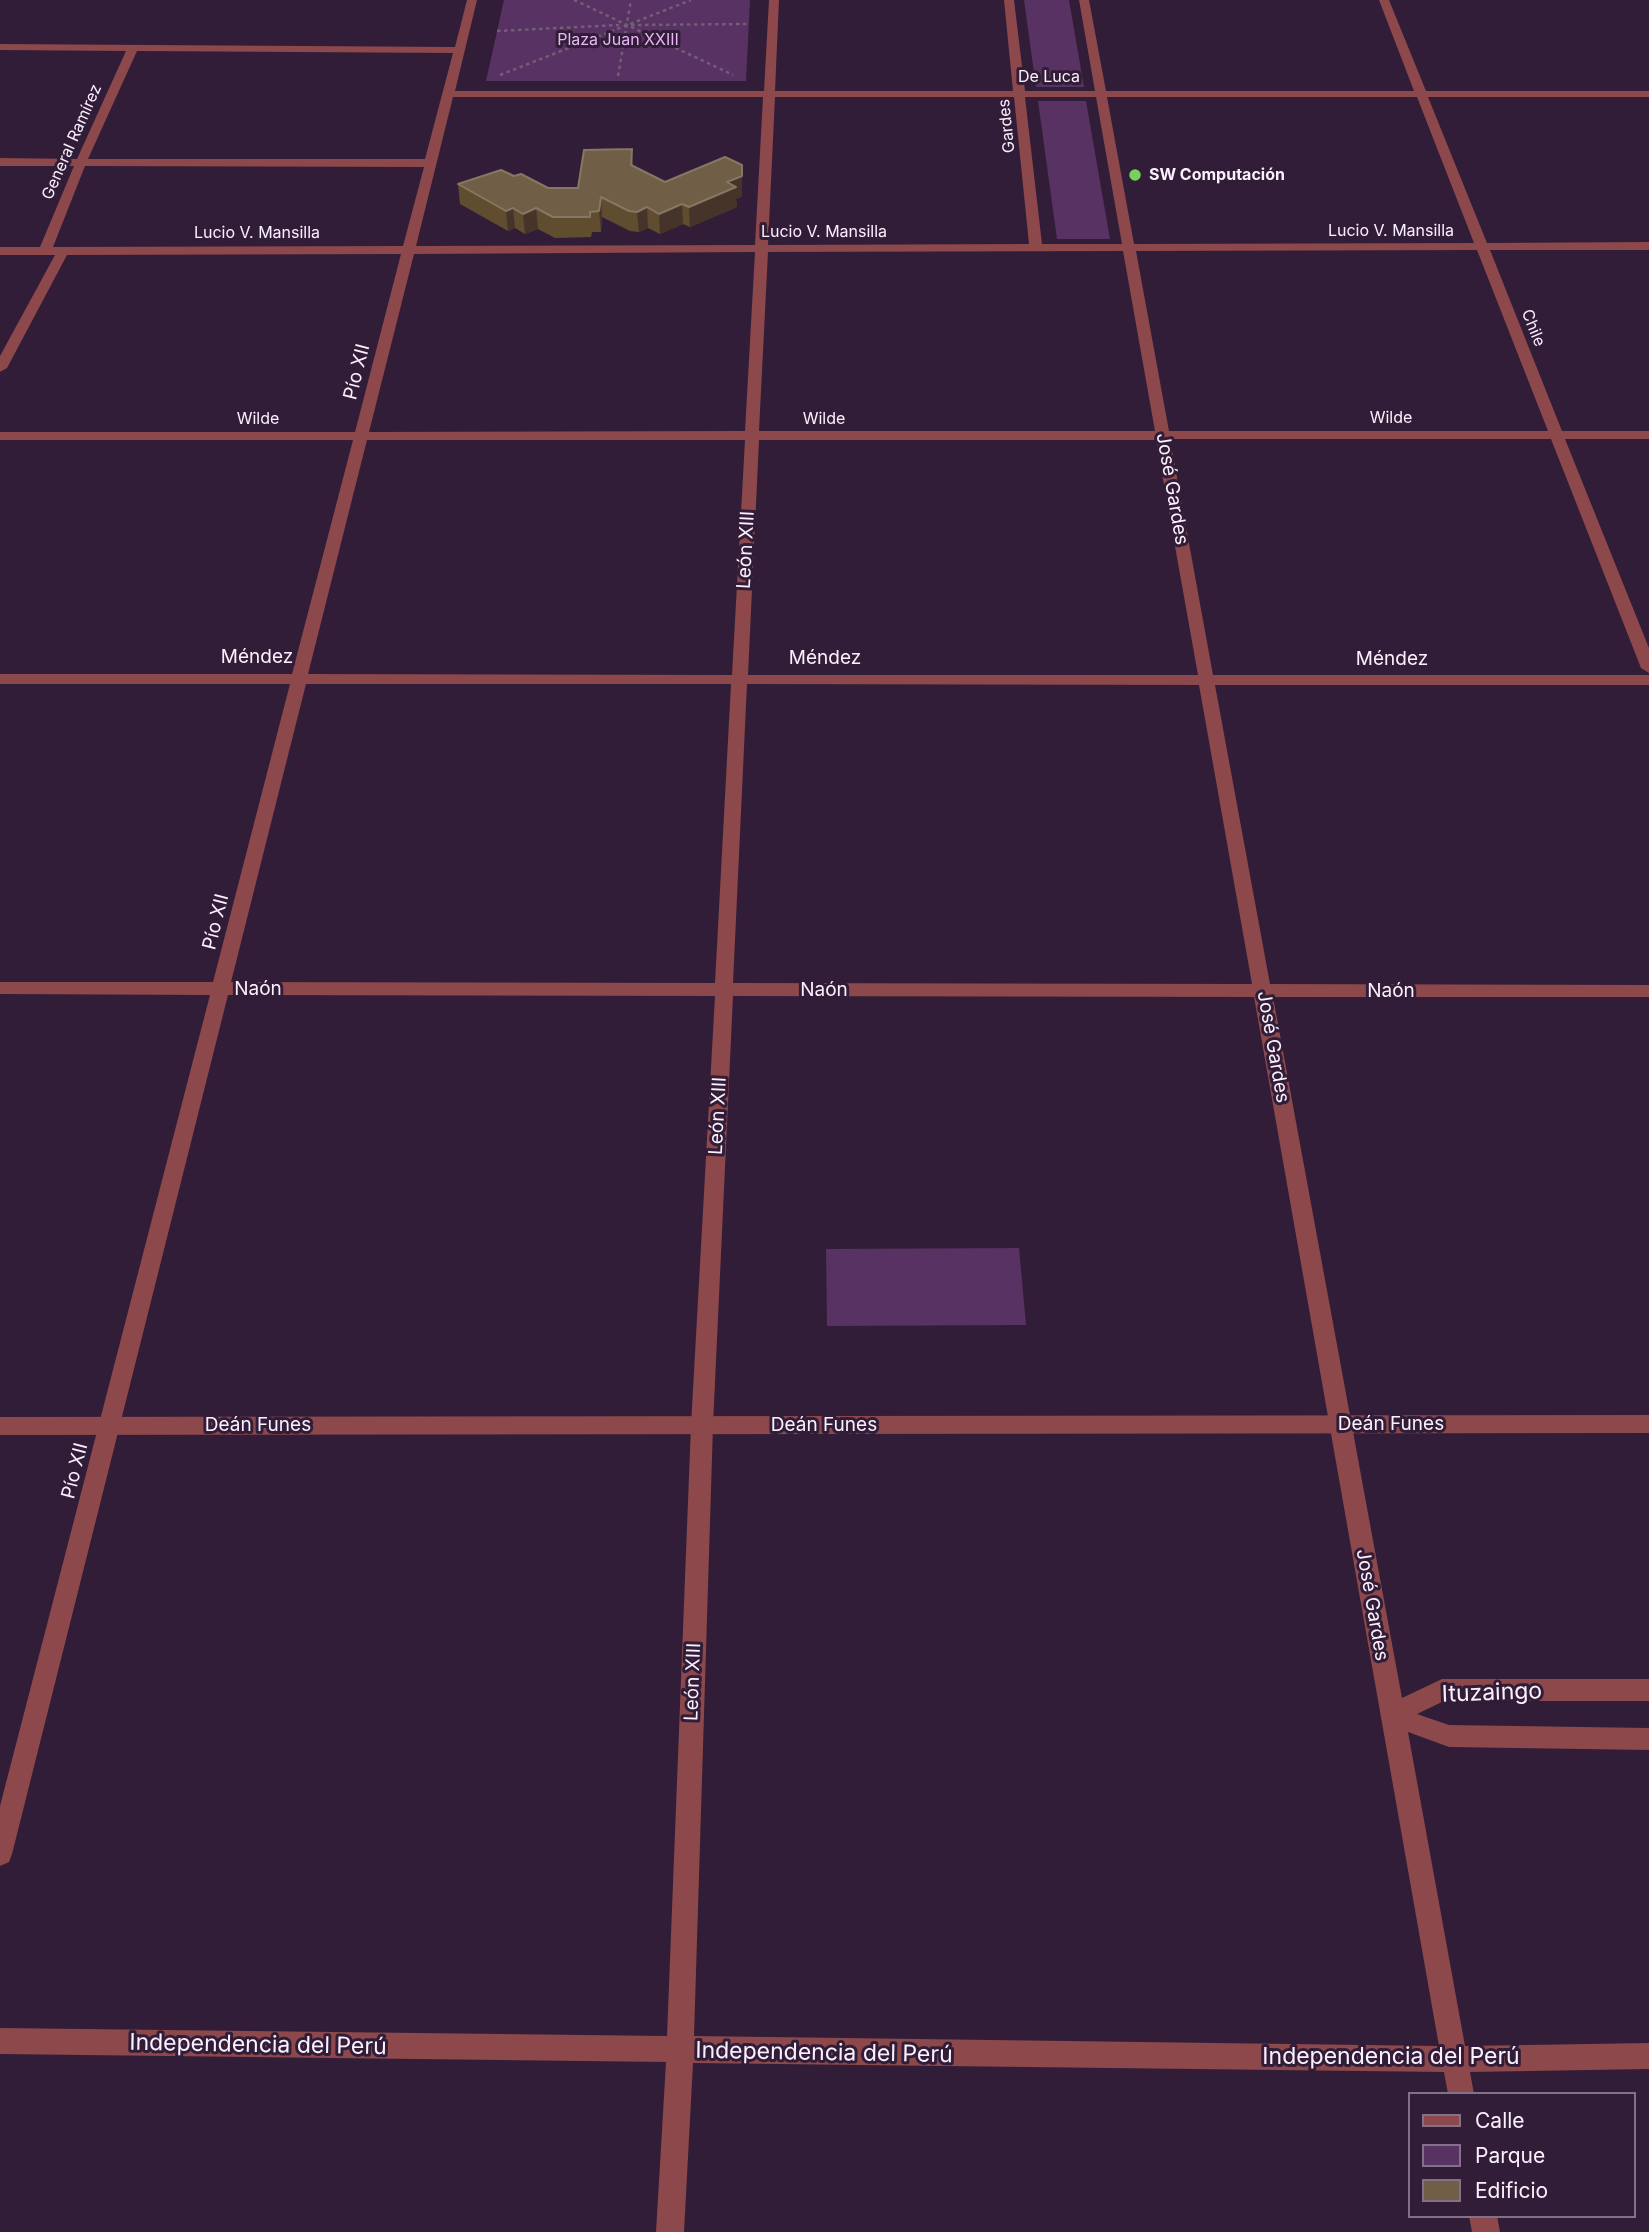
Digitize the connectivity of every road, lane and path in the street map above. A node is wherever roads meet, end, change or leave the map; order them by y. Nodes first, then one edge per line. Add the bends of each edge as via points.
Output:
1 (472, 0) edge
2 (574, 0) edge
3 (631, 0) edge
4 (691, 0) edge
5 (774, 0) edge
6 (1009, 0) edge
7 (1084, 0) edge
8 (1384, 0) edge
9 (749, 24) dead end
10 (626, 25) junction
11 (497, 30) dead end
12 (0, 47) edge
13 (133, 48) junction
14 (461, 50) junction
15 (734, 75) dead end
16 (499, 76) dead end
17 (617, 81) dead end
18 (1420, 92) junction
19 (769, 93) junction
20 (1019, 93) junction
21 (1101, 93) junction
22 (450, 94) junction
23 (1649, 94) edge
24 (0, 162) edge
25 (80, 162) junction
26 (432, 163) junction
27 (1649, 246) edge
28 (1482, 248) junction
29 (1037, 249) junction
30 (1129, 249) junction
31 (409, 250) junction
32 (761, 250) junction
33 (0, 251) edge
34 (45, 251) junction
35 (63, 251) junction
36 (0, 368) edge
37 (1649, 435) edge
38 (0, 436) edge
39 (362, 436) junction
40 (752, 436) junction
41 (1163, 436) junction
42 (1557, 436) junction
43 (1649, 668) edge
44 (300, 678) junction
45 (0, 679) edge
46 (740, 679) junction
47 (1207, 680) junction
48 (1649, 680) edge
49 (0, 988) edge
50 (220, 989) junction
51 (724, 990) junction
52 (1263, 991) junction
53 (1649, 991) edge
54 (1342, 1424) junction
55 (1649, 1424) edge
56 (702, 1425) junction
57 (0, 1426) edge
58 (109, 1426) junction
59 (1649, 1690) edge
60 (1391, 1714) junction
61 (1649, 1739) edge
62 (0, 1854) edge
63 (0, 2041) edge
64 (680, 2051) junction
65 (1649, 2056) edge
66 (1454, 2059) junction
67 (1461, 2092) edge
68 (670, 2232) edge

1 - 14 street, Pío XII
2 - 10 path
3 - 10 path
4 - 10 path
5 - 19 street, León XIII
6 - 20 street, Gardes
7 - 21 street, José Gardes
8 - 18 street, Chile
9 - 10 path
10 - 11 path
10 - 15 path
10 - 16 path
10 - 17 path
12 - 13 street
13 - 14 street
13 - 25 street, General Ramírez
14 - 22 street, Pío XII
18 - 21 street, De Luca
18 - 23 street, De Luca
18 - 28 street, Chile
19 - 20 street, De Luca
19 - 22 street, De Luca
19 - 32 street, León XIII
20 - 21 street, De Luca
20 - 29 street, Gardes
21 - 30 street, José Gardes
22 - 26 street, Pío XII
24 - 25 street
25 - 26 street
25 - 34 street, General Ramírez
26 - 31 street, Pío XII
27 - 28 street, Lucio V. Mansilla
28 - 30 street, Lucio V. Mansilla
28 - 42 street, Chile
29 - 30 street, Lucio V. Mansilla
29 - 32 street, Lucio V. Mansilla
30 - 41 street, José Gardes
31 - 32 street, Lucio V. Mansilla
31 - 35 street, Lucio V. Mansilla
31 - 39 street, Pío XII
32 - 40 street, León XIII
33 - 34 street, Lucio V. Mansilla
34 - 35 street, Lucio V. Mansilla
35 - 36 street
37 - 42 street, Wilde
38 - 39 street, Wilde
39 - 40 street, Wilde
39 - 44 street, Pío XII
40 - 41 street, Wilde
40 - 46 street, León XIII
41 - 42 street, Wilde
41 - 47 street, José Gardes
42 - 43 street, Chile
44 - 45 street, Méndez
44 - 46 street, Méndez
44 - 50 street, Pío XII
46 - 47 street, Méndez
46 - 51 street, León XIII
47 - 48 street, Méndez
47 - 52 street, José Gardes
49 - 50 street, Naón
50 - 51 street, Naón
50 - 58 street, Pío XII
51 - 52 street, Naón
51 - 56 street, León XIII
52 - 53 street, Naón
52 - 54 street, José Gardes
54 - 55 street, Deán Funes
54 - 56 street, Deán Funes
54 - 60 street, José Gardes
56 - 58 street, Deán Funes
56 - 64 street, León XIII
57 - 58 street, Deán Funes
58 - 62 street, Pío XII
59 - 60 street, Ituzaingo via 1442,1690
60 - 61 street, Ituzaingo via 1449,1736
60 - 66 street, José Gardes
63 - 64 street, Independencia del Perú
64 - 66 street, Independencia del Perú
64 - 68 street, León XIII
65 - 66 street, Independencia del Perú
66 - 67 street, José Gardes

